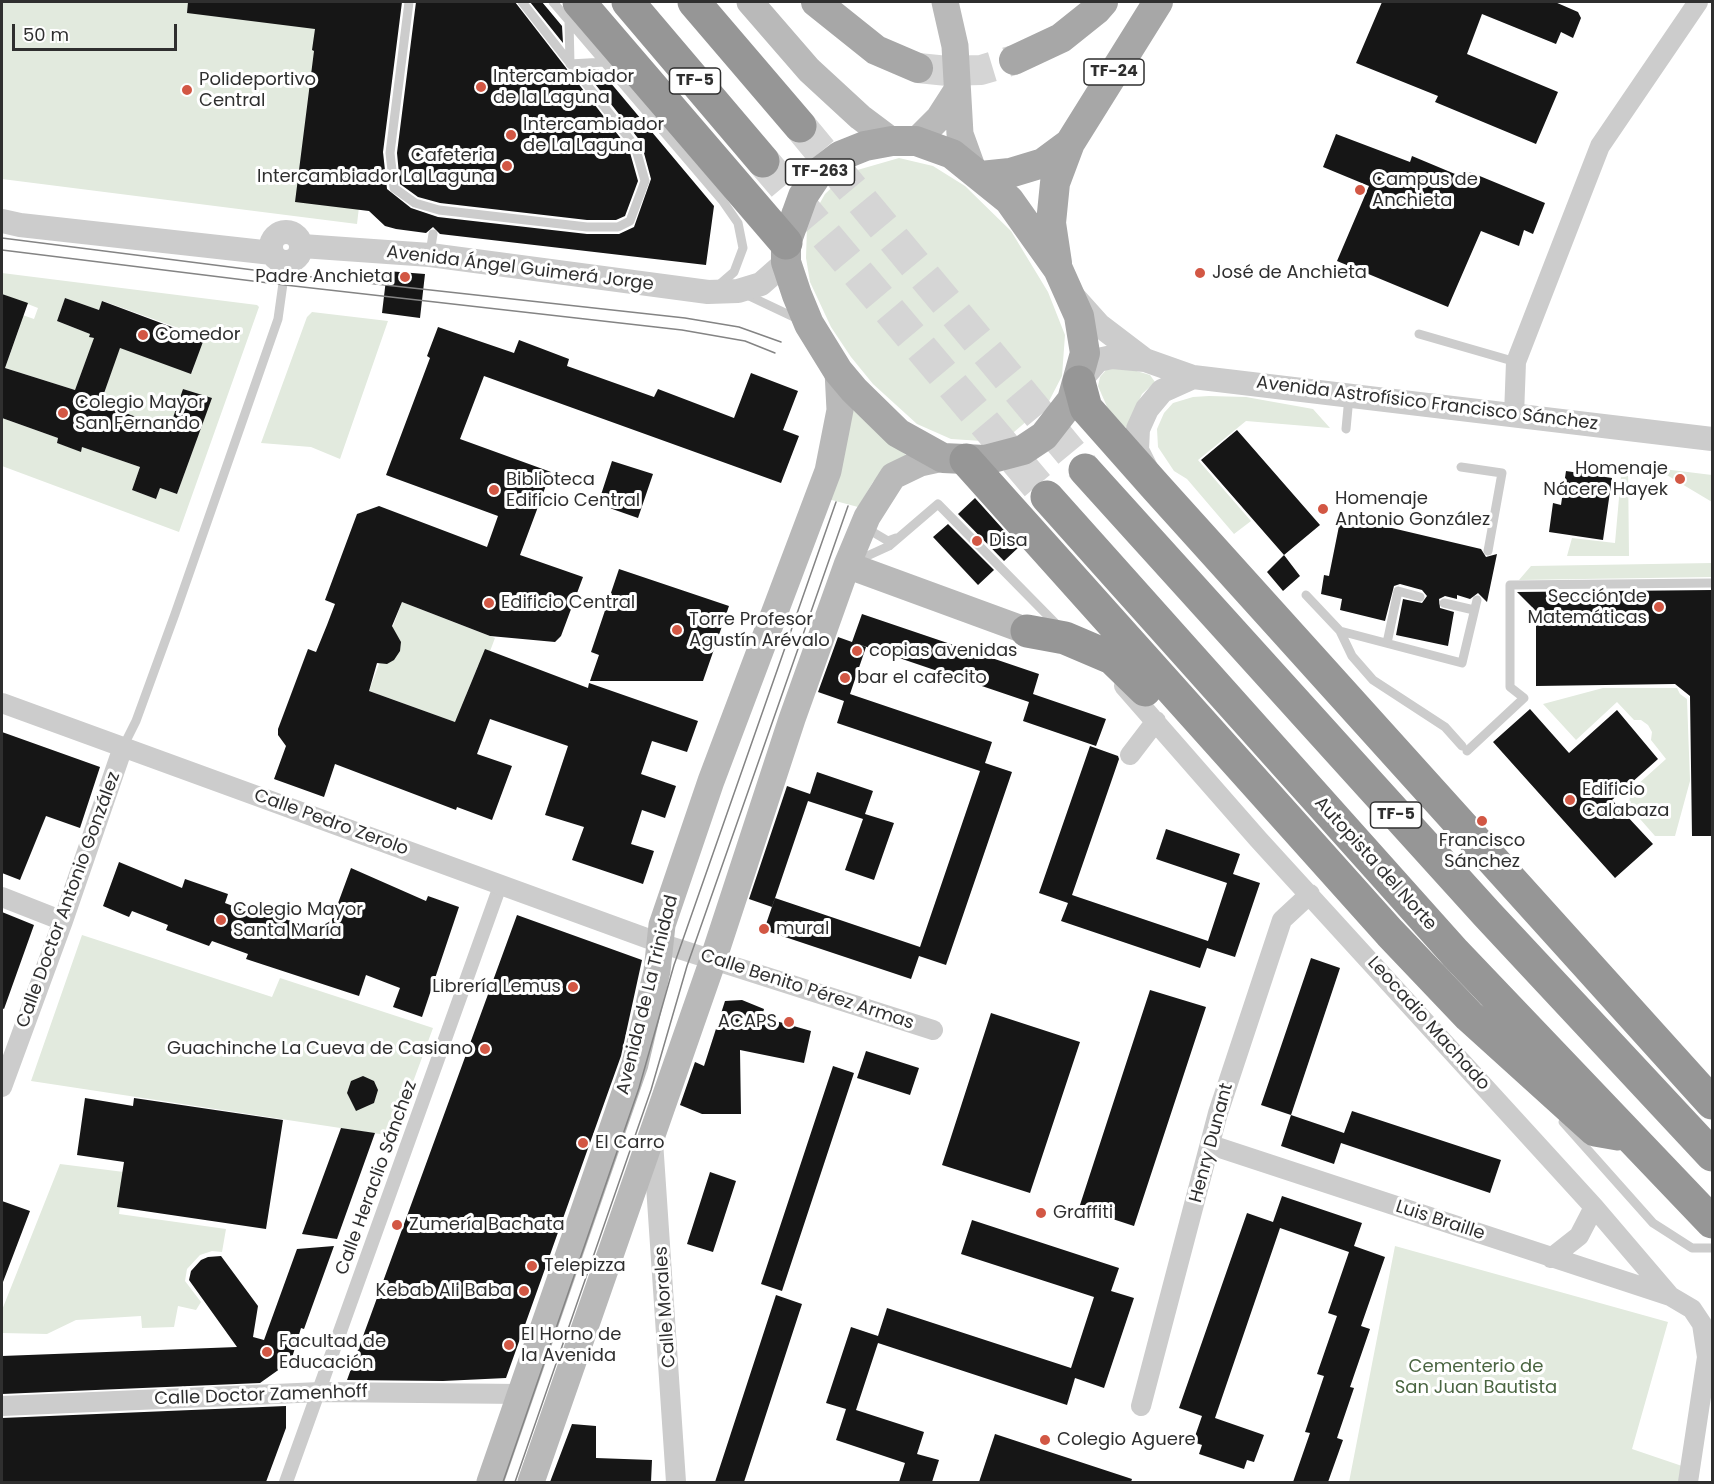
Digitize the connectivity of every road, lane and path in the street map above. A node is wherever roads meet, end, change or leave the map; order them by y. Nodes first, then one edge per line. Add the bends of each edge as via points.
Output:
1 (409, 2) edge
2 (522, 2) edge
3 (553, 2) edge
4 (628, 2) edge
5 (694, 2) edge
6 (750, 2) edge
7 (816, 2) edge
8 (945, 2) edge
9 (1103, 2) edge
10 (1158, 2) edge
11 (1698, 2) edge
12 (574, 11) edge
13 (1014, 60) tunnel mouth
14 (605, 62) junction
15 (570, 64) junction
16 (918, 68) tunnel mouth
17 (957, 90) junction
18 (800, 126) tunnel mouth
19 (904, 141) junction
20 (1070, 143) junction
21 (763, 161) tunnel mouth
22 (691, 164) junction
23 (977, 173) junction
24 (732, 179) junction
25 (2, 221) edge
26 (786, 252) junction
27 (287, 254) junction
28 (1062, 279) junction
29 (734, 284) junction
30 (809, 324) junction
31 (1419, 333) dead end
32 (1145, 360) junction
33 (1516, 362) junction
34 (838, 371) junction
35 (1193, 377) junction
36 (1079, 382) junction
37 (1350, 395) junction
38 (1514, 415) junction
39 (1346, 429) dead end
40 (1713, 439) edge
41 (955, 459) junction
42 (1461, 467) dead end
43 (1084, 470) tunnel mouth
44 (1156, 487) junction
45 (1047, 497) tunnel mouth
46 (863, 526) junction
47 (899, 538) junction
48 (1488, 551) dead end
49 (847, 565) junction
50 (1713, 583) edge
51 (1306, 595) dead end
52 (1420, 597) dead end
53 (1444, 603) dead end
54 (1027, 631) joint
55 (1340, 631) junction
56 (1065, 644) junction
57 (1387, 644) junction
58 (2, 702) edge
59 (1156, 722) junction
60 (123, 747) junction
61 (1130, 755) dead end
62 (500, 885) junction
63 (1310, 894) junction
64 (2, 897) edge
65 (63, 921) junction
66 (1390, 933) junction
67 (670, 947) junction
68 (713, 960) junction
69 (933, 1030) dead end
70 (1515, 1058) junction
71 (2, 1087) edge
72 (1713, 1103) edge
73 (1548, 1104) dead end
74 (1555, 1113) dead end
75 (652, 1132) junction
76 (1630, 1136) junction
77 (1211, 1146) junction
78 (1713, 1155) edge
79 (1594, 1207) junction
80 (1713, 1222) edge
81 (1713, 1248) edge
82 (1551, 1258) junction
83 (1670, 1296) junction
84 (1707, 1330) edge
85 (320, 1392) junction
86 (520, 1394) junction
87 (2, 1406) edge
88 (1141, 1406) dead end
89 (286, 1482) edge
90 (490, 1482) edge
91 (531, 1482) edge
92 (676, 1482) edge
93 (1688, 1482) edge

1 - 15 lane via 389,162 394,188 415,203 439,210 587,227 618,227 630,221 645,181 635,147
2 - 15 lane
3 - 12 lane
4 - 21 highway, TF-5
5 - 18 highway, TF-5
6 - 19 main road via 809,70 860,117
7 - 16 main road via 876,50
8 - 17 main road via 955,46
9 - 13 main road via 1061,38
10 - 20 main road, TF-24
11 - 33 street via 1600,147
12 - 14 lane
12 - 15 lane
12 - 24 highway
14 - 15 lane
14 - 22 lane
17 - 19 main road via 939,118
17 - 23 main road via 960,134
19 - 23 main road via 952,154
19 - 26 main road, TF-263 via 865,146 840,156 819,172 803,196
20 - 23 main road, TF-24 via 1043,162 1010,173
20 - 28 main road, TF-24 via 1055,183 1051,223
22 - 24 lane
22 - 29 lane via 738,223 743,248
23 - 28 main road via 1009,200
24 - 26 highway
25 - 27 street, Avenida Ángel Guimerá Jorge
26 - 29 street, Avenida Ángel Guimerá Jorge via 761,284
26 - 30 main road
27 - 29 street, Avenida Ángel Guimerá Jorge via 432,244 708,292
27 - 60 lane via 278,319 175,614
28 - 32 street, Avenida Astrofísico Francisco Sánchez via 1099,325
28 - 36 main road via 1083,334 1085,353
29 - 30 lane, Avenida Ángel Guimerá Jorge
30 - 34 main road
31 - 33 lane
32 - 35 street, Avenida Astrofísico Francisco Sánchez
32 - 36 street, Avenida Astrofísico Francisco Sánchez via 1098,360
33 - 38 street
34 - 41 main road via 898,433
34 - 67 main road, Avenida de La Trinidad via 840,410 828,471 711,781 662,925
35 - 37 street, Avenida Astrofísico Francisco Sánchez
35 - 44 street via 1162,391 1147,409 1138,429 1137,450
36 - 41 main road via 1058,420 1023,450 1000,458
36 - 44 highway via 1086,408
37 - 38 street, Avenida Astrofísico Francisco Sánchez
37 - 39 lane
38 - 40 street, Avenida Astrofísico Francisco Sánchez
41 - 46 main road via 920,463 893,476
41 - 66 highway
42 - 48 lane via 1502,473
43 - 78 highway, TF-5 via 1486,914
44 - 72 highway
45 - 76 highway, Autopista del Norte / TF-5 via 1455,953
46 - 47 lane via 888,541
46 - 49 main road
47 - 49 lane
47 - 56 lane via 938,504 1058,625
49 - 54 main road
49 - 68 main road
50 - 55 lane via 1510,585 1510,687 1524,699 1465,749 1445,727 1373,680 1352,656
51 - 55 lane
52 - 57 lane via 1398,591
53 - 57 lane via 1476,605 1462,663
54 - 56 highway
55 - 57 lane
56 - 59 street, Leocadio Machado via 1102,666
56 - 66 highway via 1112,658
58 - 60 street, Calle Pedro Zerolo
59 - 61 street
59 - 63 street, Leocadio Machado
60 - 62 street, Calle Pedro Zerolo
60 - 65 street, Calle Doctor Antonio González
62 - 67 street, Calle Pedro Zerolo
62 - 85 street, Calle Heraclio Sánchez
63 - 77 street, Henry Dunant via 1282,920 1218,1113
63 - 79 street, Leocadio Machado
64 - 65 street
65 - 71 street, Calle Doctor Antonio González
66 - 70 highway via 1468,1016
67 - 68 street, Calle Benito Pérez Armas
67 - 86 main road, Avenida de La Trinidad via 657,971 635,1064
68 - 69 street, Calle Benito Pérez Armas
68 - 75 main road
70 - 73 lane
70 - 76 highway via 1595,1130
74 - 81 lane via 1653,1223 1692,1248
75 - 91 main road
75 - 92 street, Calle Morales
76 - 80 highway, Autopista del Norte / TF-5
77 - 82 street, Luis Braille
77 - 88 street, Henry Dunant
79 - 82 street via 1579,1236
79 - 83 street, Leocadio Machado
82 - 83 street, Luis Braille
83 - 84 street, Leocadio Machado via 1692,1309
84 - 93 street, Leocadio Machado via 1707,1357
85 - 86 street, Calle Doctor Zamenhoff
85 - 87 street, Calle Doctor Zamenhoff
85 - 89 street, Calle Heraclio Sánchez
86 - 90 main road, Avenida de La Trinidad

